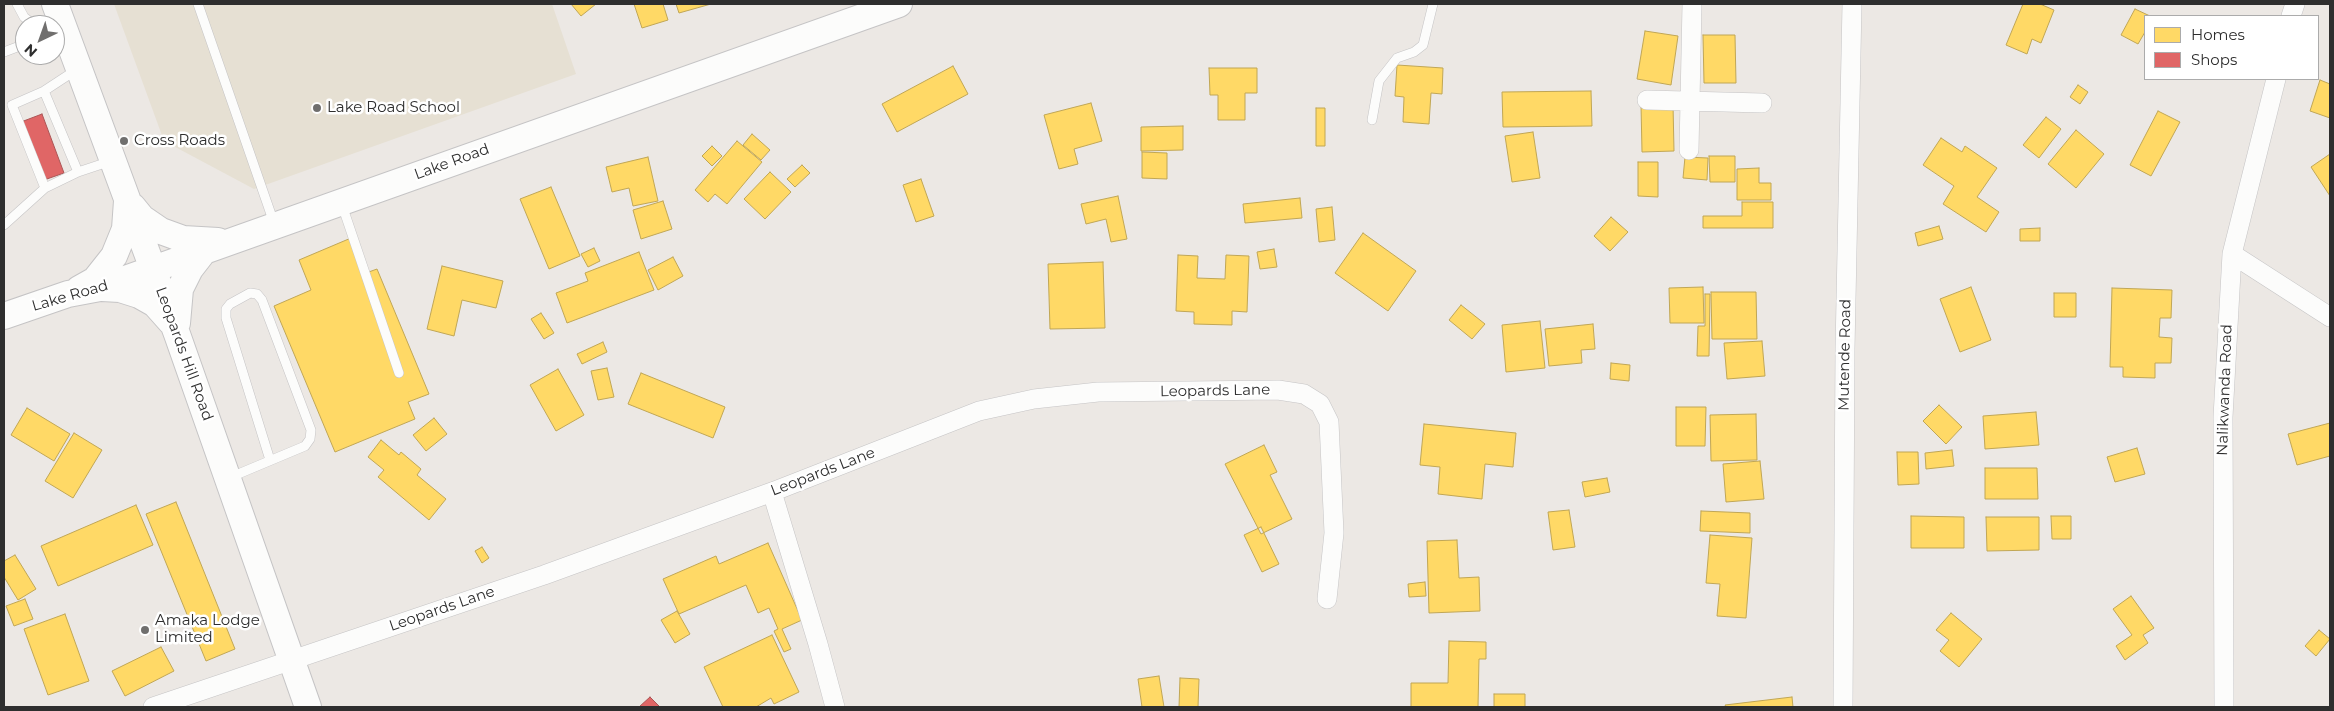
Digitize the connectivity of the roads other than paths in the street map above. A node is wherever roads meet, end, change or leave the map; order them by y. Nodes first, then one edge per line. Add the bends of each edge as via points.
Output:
1 (198, 4) edge
2 (900, 4) edge
3 (1433, 4) edge
4 (1692, 4) edge
5 (1852, 4) edge
6 (65, 41) edge
7 (79, 68) junction
8 (2276, 80) edge
9 (44, 91) junction
10 (1647, 100) dead end
11 (1690, 102) junction
12 (1762, 104) dead end
13 (1372, 120) dead end
14 (1689, 150) dead end
15 (113, 160) junction
16 (78, 172) junction
17 (45, 188) junction
18 (128, 200) junction
19 (341, 202) junction
20 (4, 225) edge
21 (275, 225) junction
22 (230, 241) junction
23 (204, 251) junction
24 (2232, 254) junction
25 (153, 268) junction
26 (100, 288) junction
27 (68, 294) junction
28 (4, 316) edge
29 (2330, 317) edge
30 (178, 334) junction
31 (399, 373) dead end
32 (270, 460) junction
33 (228, 478) junction
34 (772, 492) junction
35 (1328, 599) dead end
36 (292, 659) junction
37 (153, 707) edge
38 (308, 707) edge
39 (835, 707) edge
40 (1843, 707) edge
41 (2224, 707) edge

1 - 21 lane
2 - 19 main road, Lake Road
3 - 13 lane via 1423,45 1397,58 1379,81
4 - 11 street
5 - 40 street, Mutende Road via 1845,330
6 - 7 main road, Leopards Hill Road
7 - 9 lane
7 - 15 main road, Leopards Hill Road
8 - 24 street, Nalikwanda Road
9 - 16 lane
9 - 17 lane via 12,105
10 - 11 street
11 - 12 street
11 - 14 street
15 - 16 lane
15 - 18 main road, Leopards Hill Road
16 - 17 lane
17 - 20 lane
18 - 22 main road via 142,218 182,240
18 - 25 main road, Leopards Hill Road
18 - 27 main road via 125,229 114,256 95,280
19 - 21 main road, Lake Road
19 - 31 lane
21 - 22 main road, Lake Road
22 - 23 main road, Lake Road
23 - 25 main road, Lake Road
23 - 30 main road via 180,289
24 - 29 street
24 - 41 street, Nalikwanda Road via 2223,417
25 - 26 main road, Lake Road
25 - 30 main road, Leopards Hill Road
26 - 27 main road, Lake Road
26 - 30 main road via 120,289 155,304
27 - 28 main road, Lake Road
30 - 33 main road, Leopards Hill Road
32 - 32 lane via 305,446 310,439 310,430 262,300 257,294 250,293 230,304 226,318
32 - 33 lane
33 - 36 main road, Leopards Hill Road
34 - 35 street, Leopards Lane via 979,411 1034,399 1098,392 1278,390 1304,394 1320,404 1329,422 1334,533
34 - 36 street, Leopards Lane via 535,578
34 - 39 street
36 - 37 street, Leopards Lane
36 - 38 main road, Leopards Hill Road

